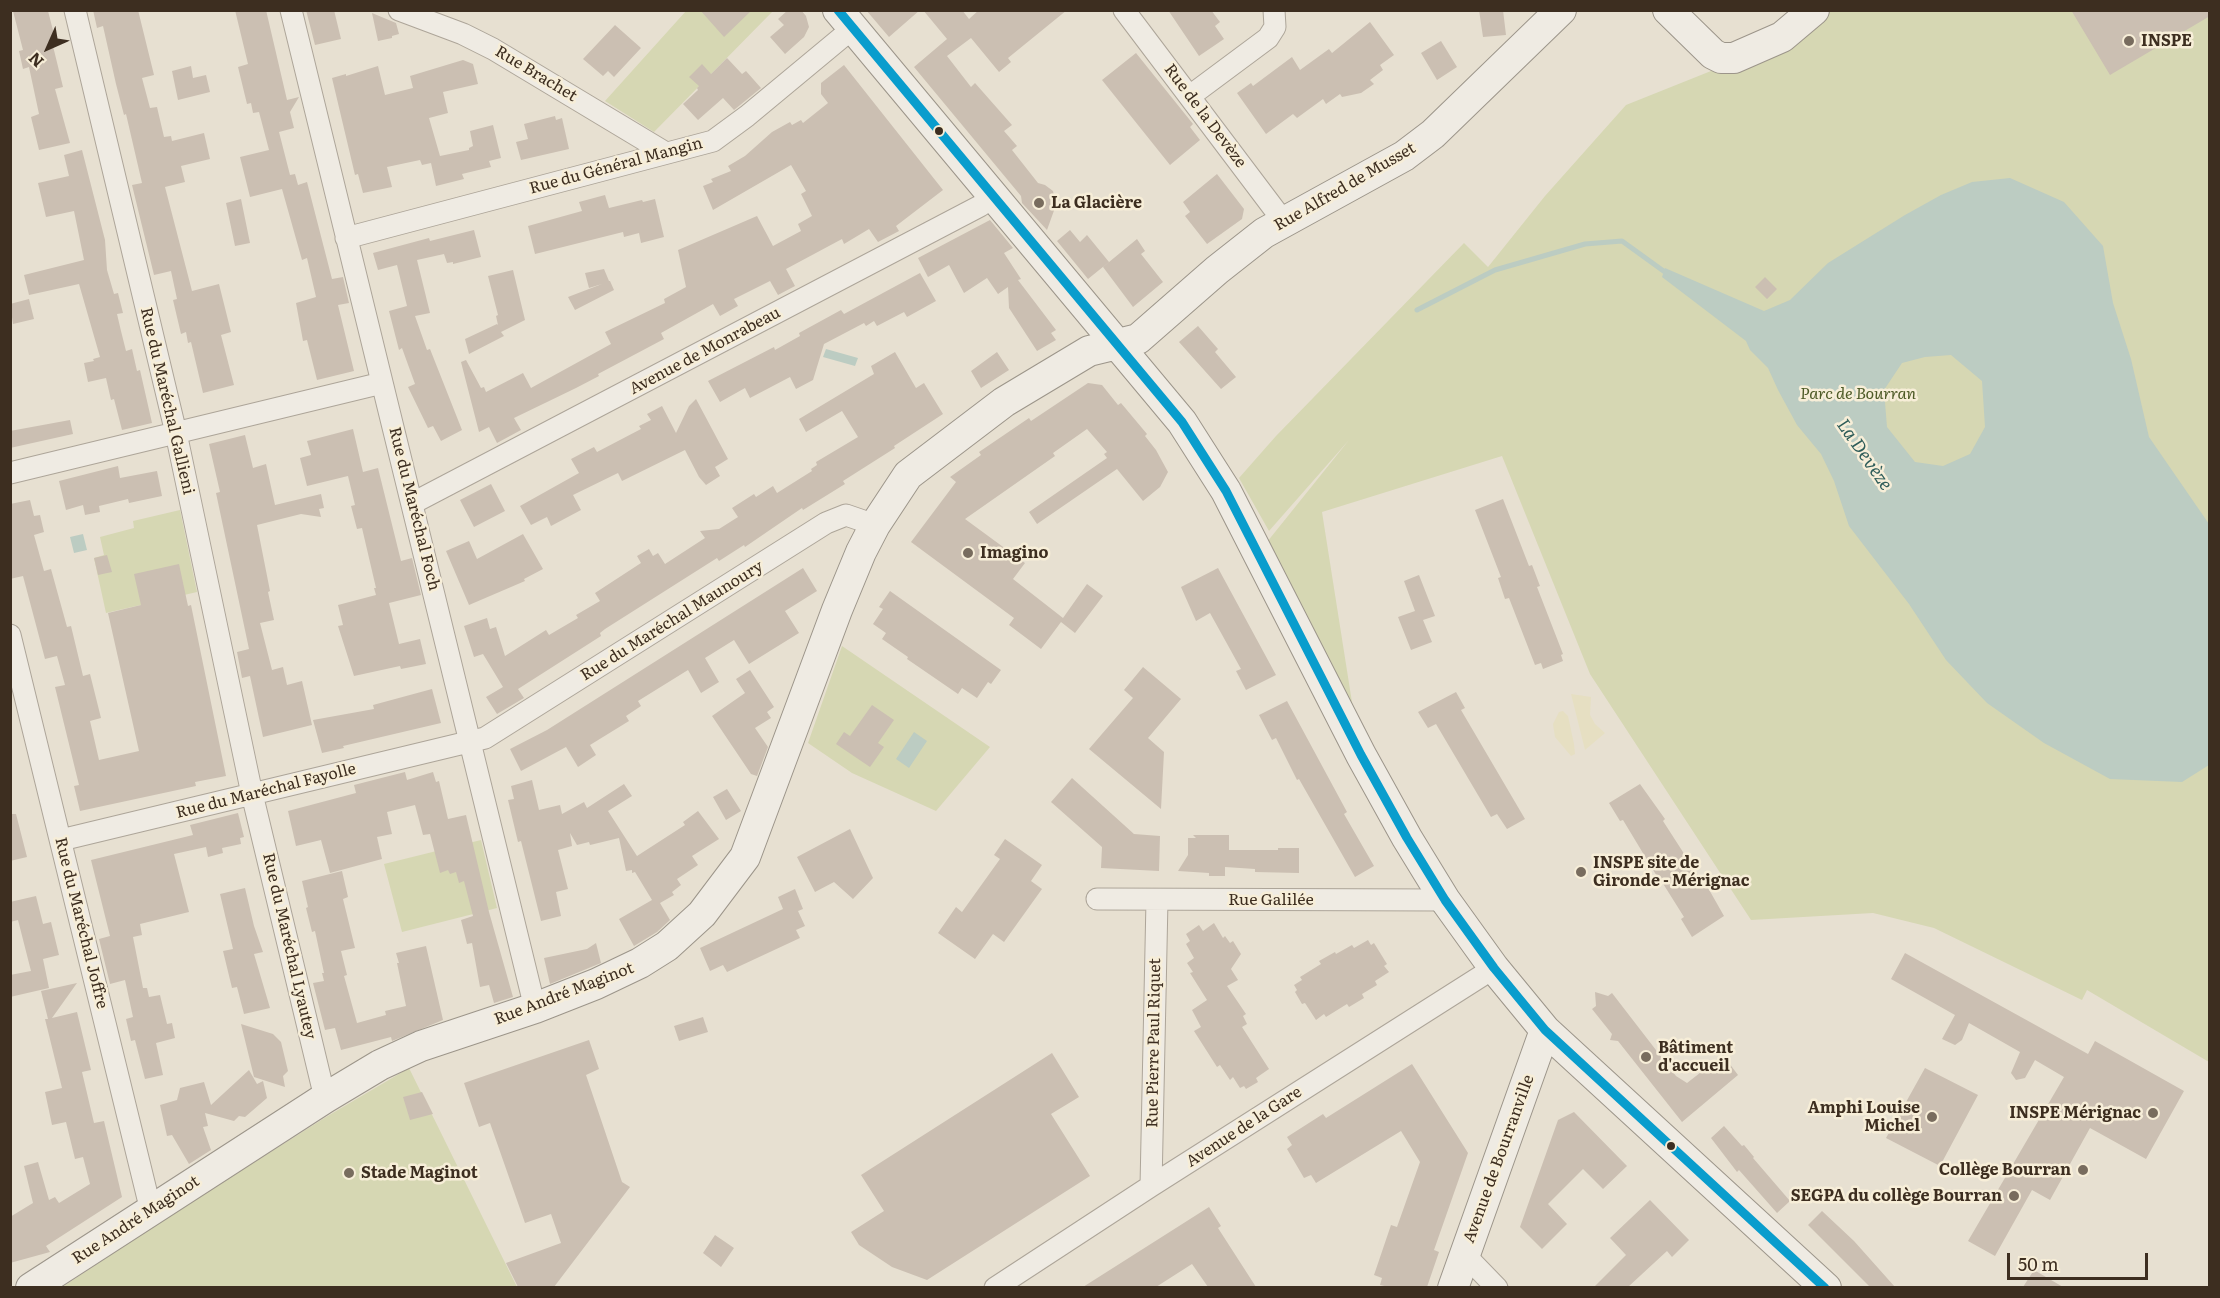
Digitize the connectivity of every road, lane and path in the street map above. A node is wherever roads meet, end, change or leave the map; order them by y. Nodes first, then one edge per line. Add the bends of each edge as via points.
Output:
1 (75, 10) edge
2 (291, 10) edge
3 (399, 10) edge
4 (1124, 10) edge
5 (1274, 10) edge
6 (1561, 10) edge
7 (1668, 10) edge
8 (1814, 10) edge
9 (846, 19) edge
10 (1190, 96) junction
11 (666, 153) junction
12 (995, 196) junction
13 (1284, 222) junction
14 (346, 237) junction
15 (1117, 344) junction
16 (382, 383) junction
17 (176, 433) junction
18 (10, 473) edge
19 (413, 503) junction
20 (875, 525) junction
21 (10, 635) edge
22 (471, 741) junction
23 (252, 794) junction
24 (61, 840) junction
25 (1097, 899) dead end
26 (1158, 900) junction
27 (1445, 900) junction
28 (1494, 968) junction
29 (535, 1008) junction
30 (1545, 1029) junction
31 (325, 1098) junction
32 (1150, 1186) junction
33 (151, 1210) junction
34 (1465, 1255) junction
35 (31, 1287) edge
36 (995, 1287) edge
37 (1453, 1287) edge
38 (1497, 1287) edge
39 (1826, 1287) edge

1 - 17 street, Rue du Maréchal Gallieni
2 - 14 street, Rue du Maréchal Foch
3 - 11 street, Rue Brachet via 493,49
4 - 10 street, Rue de la Devèze
5 - 10 street via 1275,27 1268,38
6 - 13 street, Rue Alfred de Musset via 1433,134 1404,156
7 - 8 street via 1721,58 1734,58 1782,37
9 - 11 street, Rue du Général Mangin via 747,116 713,141
9 - 12 street
10 - 13 street, Rue de la Devèze
11 - 14 street, Rue du Général Mangin
12 - 15 street
12 - 19 street, Avenue de Monrabeau
13 - 15 street, Rue Alfred de Musset via 1227,262 1138,339
14 - 16 street, Rue du Maréchal Foch
15 - 20 street, Rue André Maginot via 1089,351 994,409 908,475
15 - 27 street via 1182,422 1215,472 1361,755
16 - 17 street
16 - 19 street, Rue du Maréchal Foch
17 - 18 street
17 - 23 street, Rue du Maréchal Gallieni
19 - 22 street, Rue du Maréchal Foch
20 - 22 street, Rue du Maréchal Maunoury via 846,515 826,523 485,738
20 - 29 street, Rue André Maginot via 837,610 745,857 702,914 667,946 623,972
21 - 24 street, Rue du Maréchal Joffre
22 - 23 street, Rue du Maréchal Fayolle
22 - 29 street, Rue du Maréchal Foch
23 - 24 street, Rue du Maréchal Fayolle
23 - 31 street, Rue du Maréchal Lyautey
24 - 33 street, Rue du Maréchal Joffre
25 - 26 street, Rue Galilée
26 - 27 street, Rue Galilée
26 - 32 street, Rue Pierre Paul Riquet
27 - 28 street
28 - 30 street
28 - 32 street, Avenue de la Gare
29 - 31 street, Rue André Maginot via 421,1046
30 - 34 street, Avenue de Bourranville
30 - 39 street
31 - 33 street, Rue André Maginot
32 - 36 street, Avenue de la Gare
33 - 35 street, Rue André Maginot
34 - 37 street, Avenue de Bourranville
34 - 38 street

